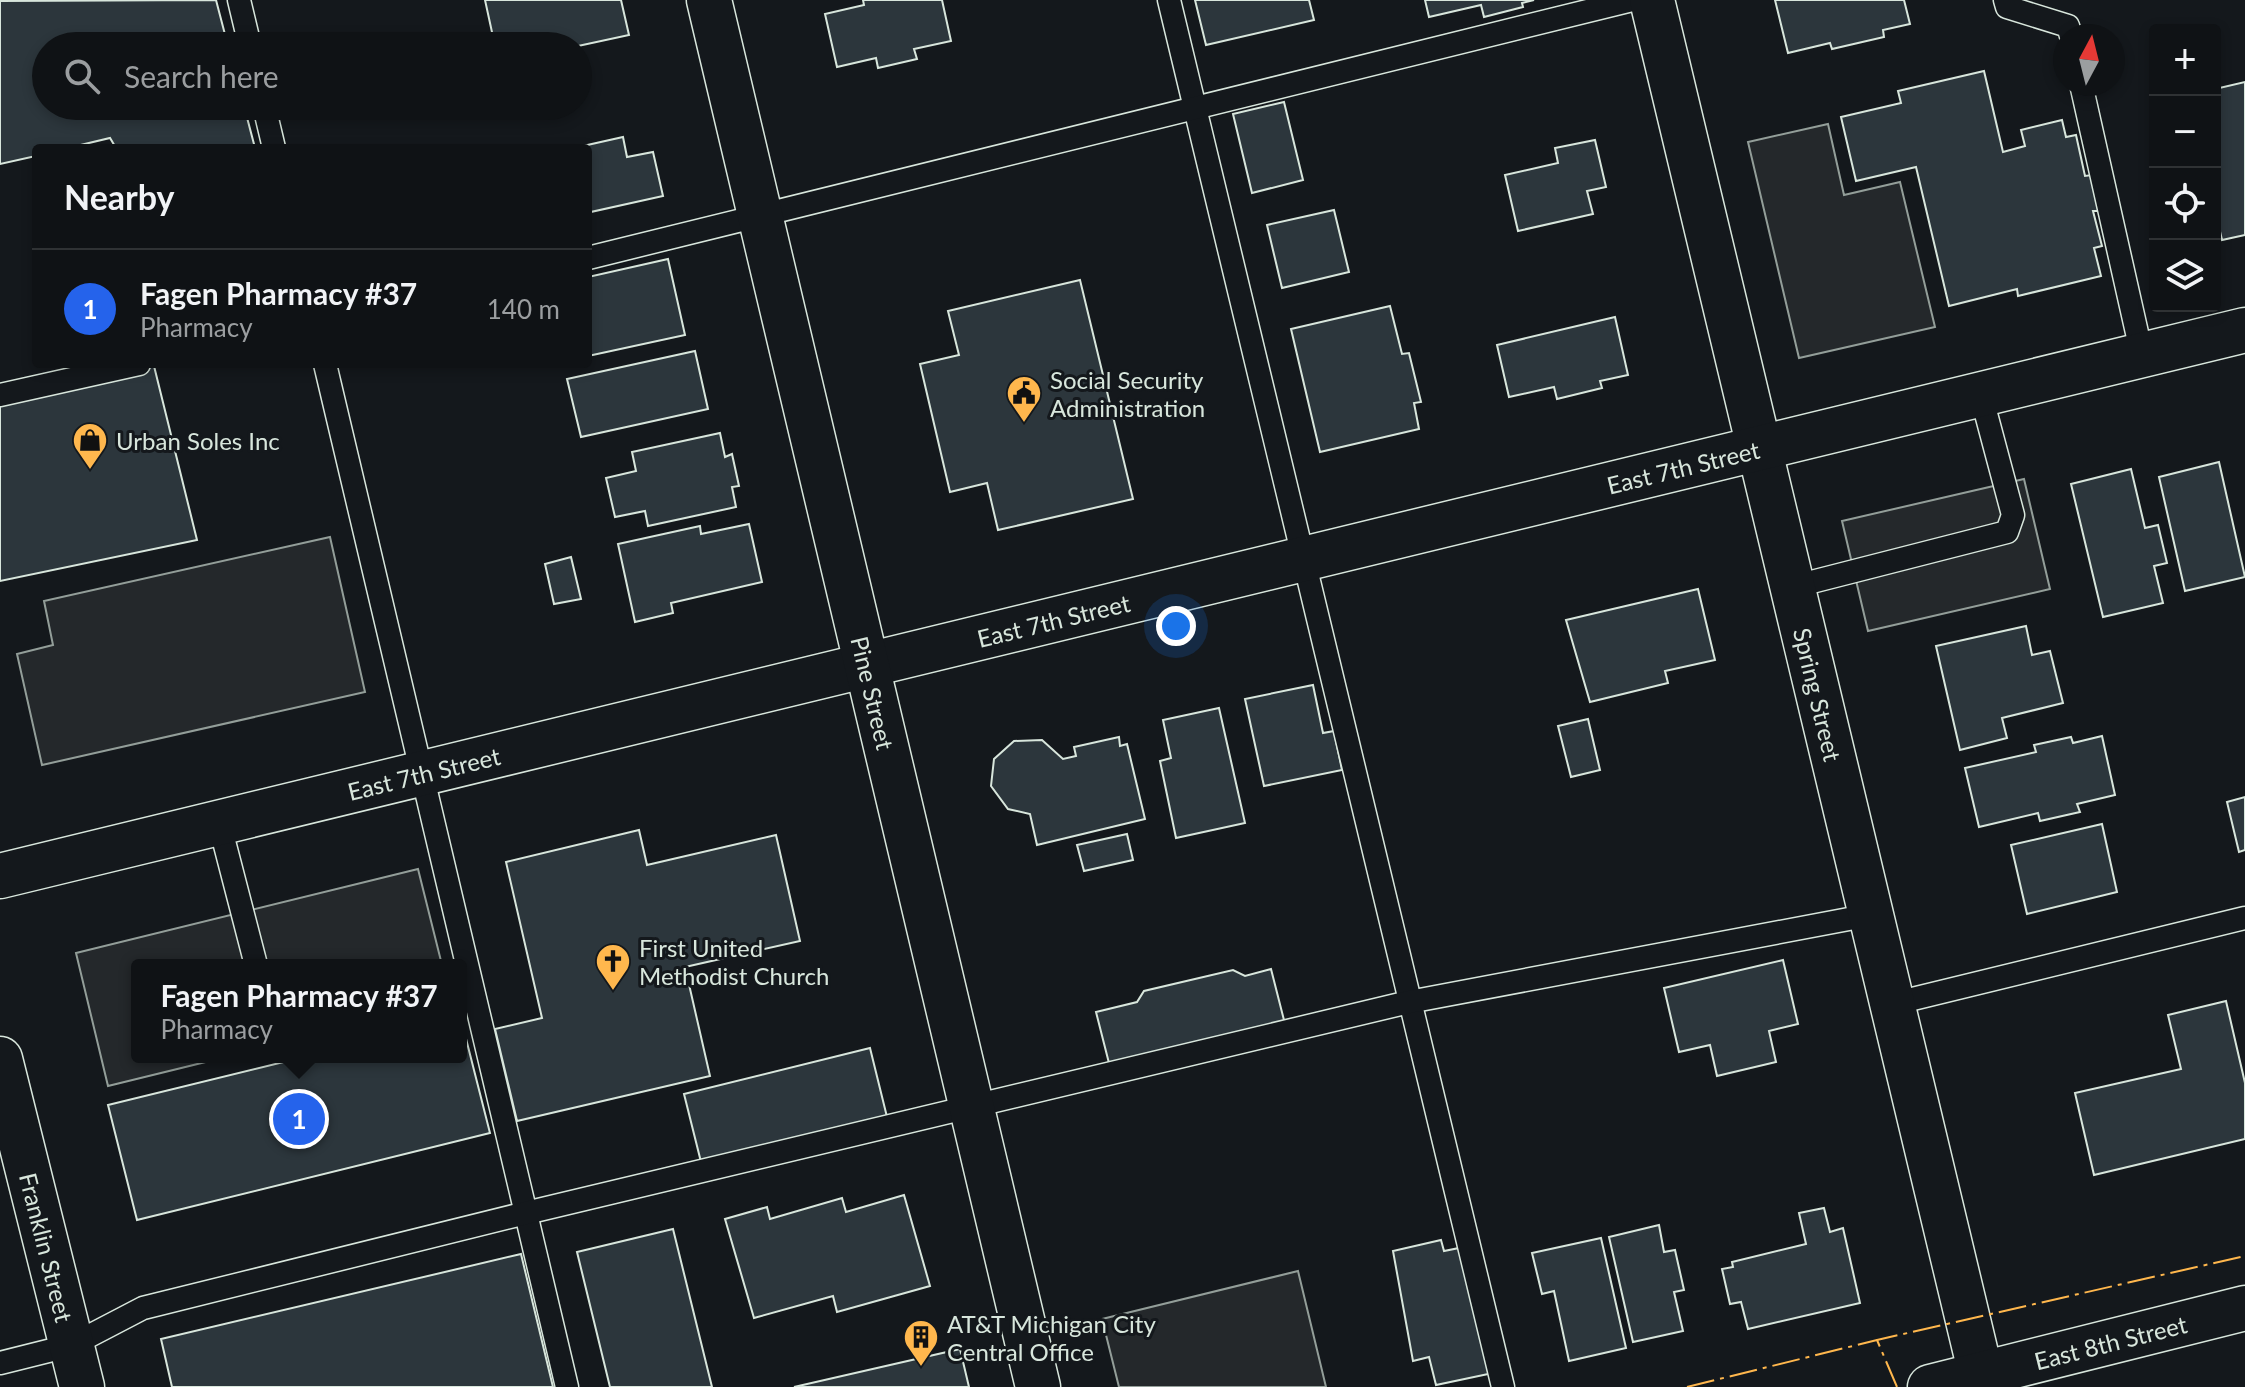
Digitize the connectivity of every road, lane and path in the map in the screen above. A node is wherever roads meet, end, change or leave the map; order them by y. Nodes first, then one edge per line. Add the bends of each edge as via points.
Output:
1 (239, 0) edge
2 (709, 0) edge
3 (1169, 0) edge
4 (1632, 0) edge
5 (1652, 0) edge
6 (2005, 0) edge
7 (2062, 24) edge
8 (247, 32) edge
9 (2084, 96) edge
10 (1195, 107) junction
11 (267, 120) edge
12 (273, 144) edge
13 (760, 215) junction
14 (592, 257) edge
15 (2245, 330) edge
16 (2142, 355) junction
17 (121, 368) edge
18 (326, 368) edge
19 (0, 395) edge
20 (1981, 395) junction
21 (1759, 449) junction
22 (1302, 560) junction
23 (1792, 587) junction
24 (866, 665) junction
25 (422, 773) junction
26 (219, 822) junction
27 (0, 876) edge
28 (1870, 915) junction
29 (2245, 918) edge
30 (254, 959) edge
31 (466, 959) edge
32 (467, 963) edge
33 (1409, 1002) junction
34 (1892, 1004) junction
35 (0, 1059) edge
36 (971, 1107) junction
37 (526, 1213) junction
38 (2245, 1308) edge
39 (72, 1345) junction
40 (0, 1363) edge
41 (1982, 1381) edge
42 (82, 1387) edge
43 (567, 1387) edge
44 (1038, 1387) edge
45 (1503, 1387) edge
46 (1930, 1387) edge

1 - 8 lane
2 - 13 street, Pine Street
3 - 10 lane
4 - 10 lane
5 - 21 street, Spring Street
6 - 7 lane via 2007,7
9 - 16 lane
10 - 13 lane
10 - 22 lane
11 - 12 lane
13 - 14 lane
13 - 24 street, Pine Street
15 - 16 street, East 7th Street
16 - 20 street, East 7th Street
17 - 19 lane
18 - 25 lane
20 - 21 street, East 7th Street
20 - 23 lane via 2013,515 2007,532
21 - 22 street, East 7th Street
21 - 23 street, Spring Street
22 - 24 street, East 7th Street
22 - 33 lane
23 - 28 street, Spring Street
24 - 25 street, East 7th Street
24 - 36 street, Pine Street
25 - 26 street, East 7th Street
25 - 31 lane
26 - 27 street, East 7th Street
26 - 30 lane
28 - 33 lane
28 - 34 street, Spring Street
29 - 34 lane
32 - 37 lane
33 - 36 lane
33 - 45 lane
34 - 41 street, Spring Street
35 - 39 street, Franklin Street
36 - 37 lane
36 - 44 street, Pine Street
37 - 39 lane via 143,1308
37 - 43 lane
38 - 41 street, East 8th Street
39 - 40 lane
39 - 42 street, Franklin Street
41 - 46 street, East 8th Street

